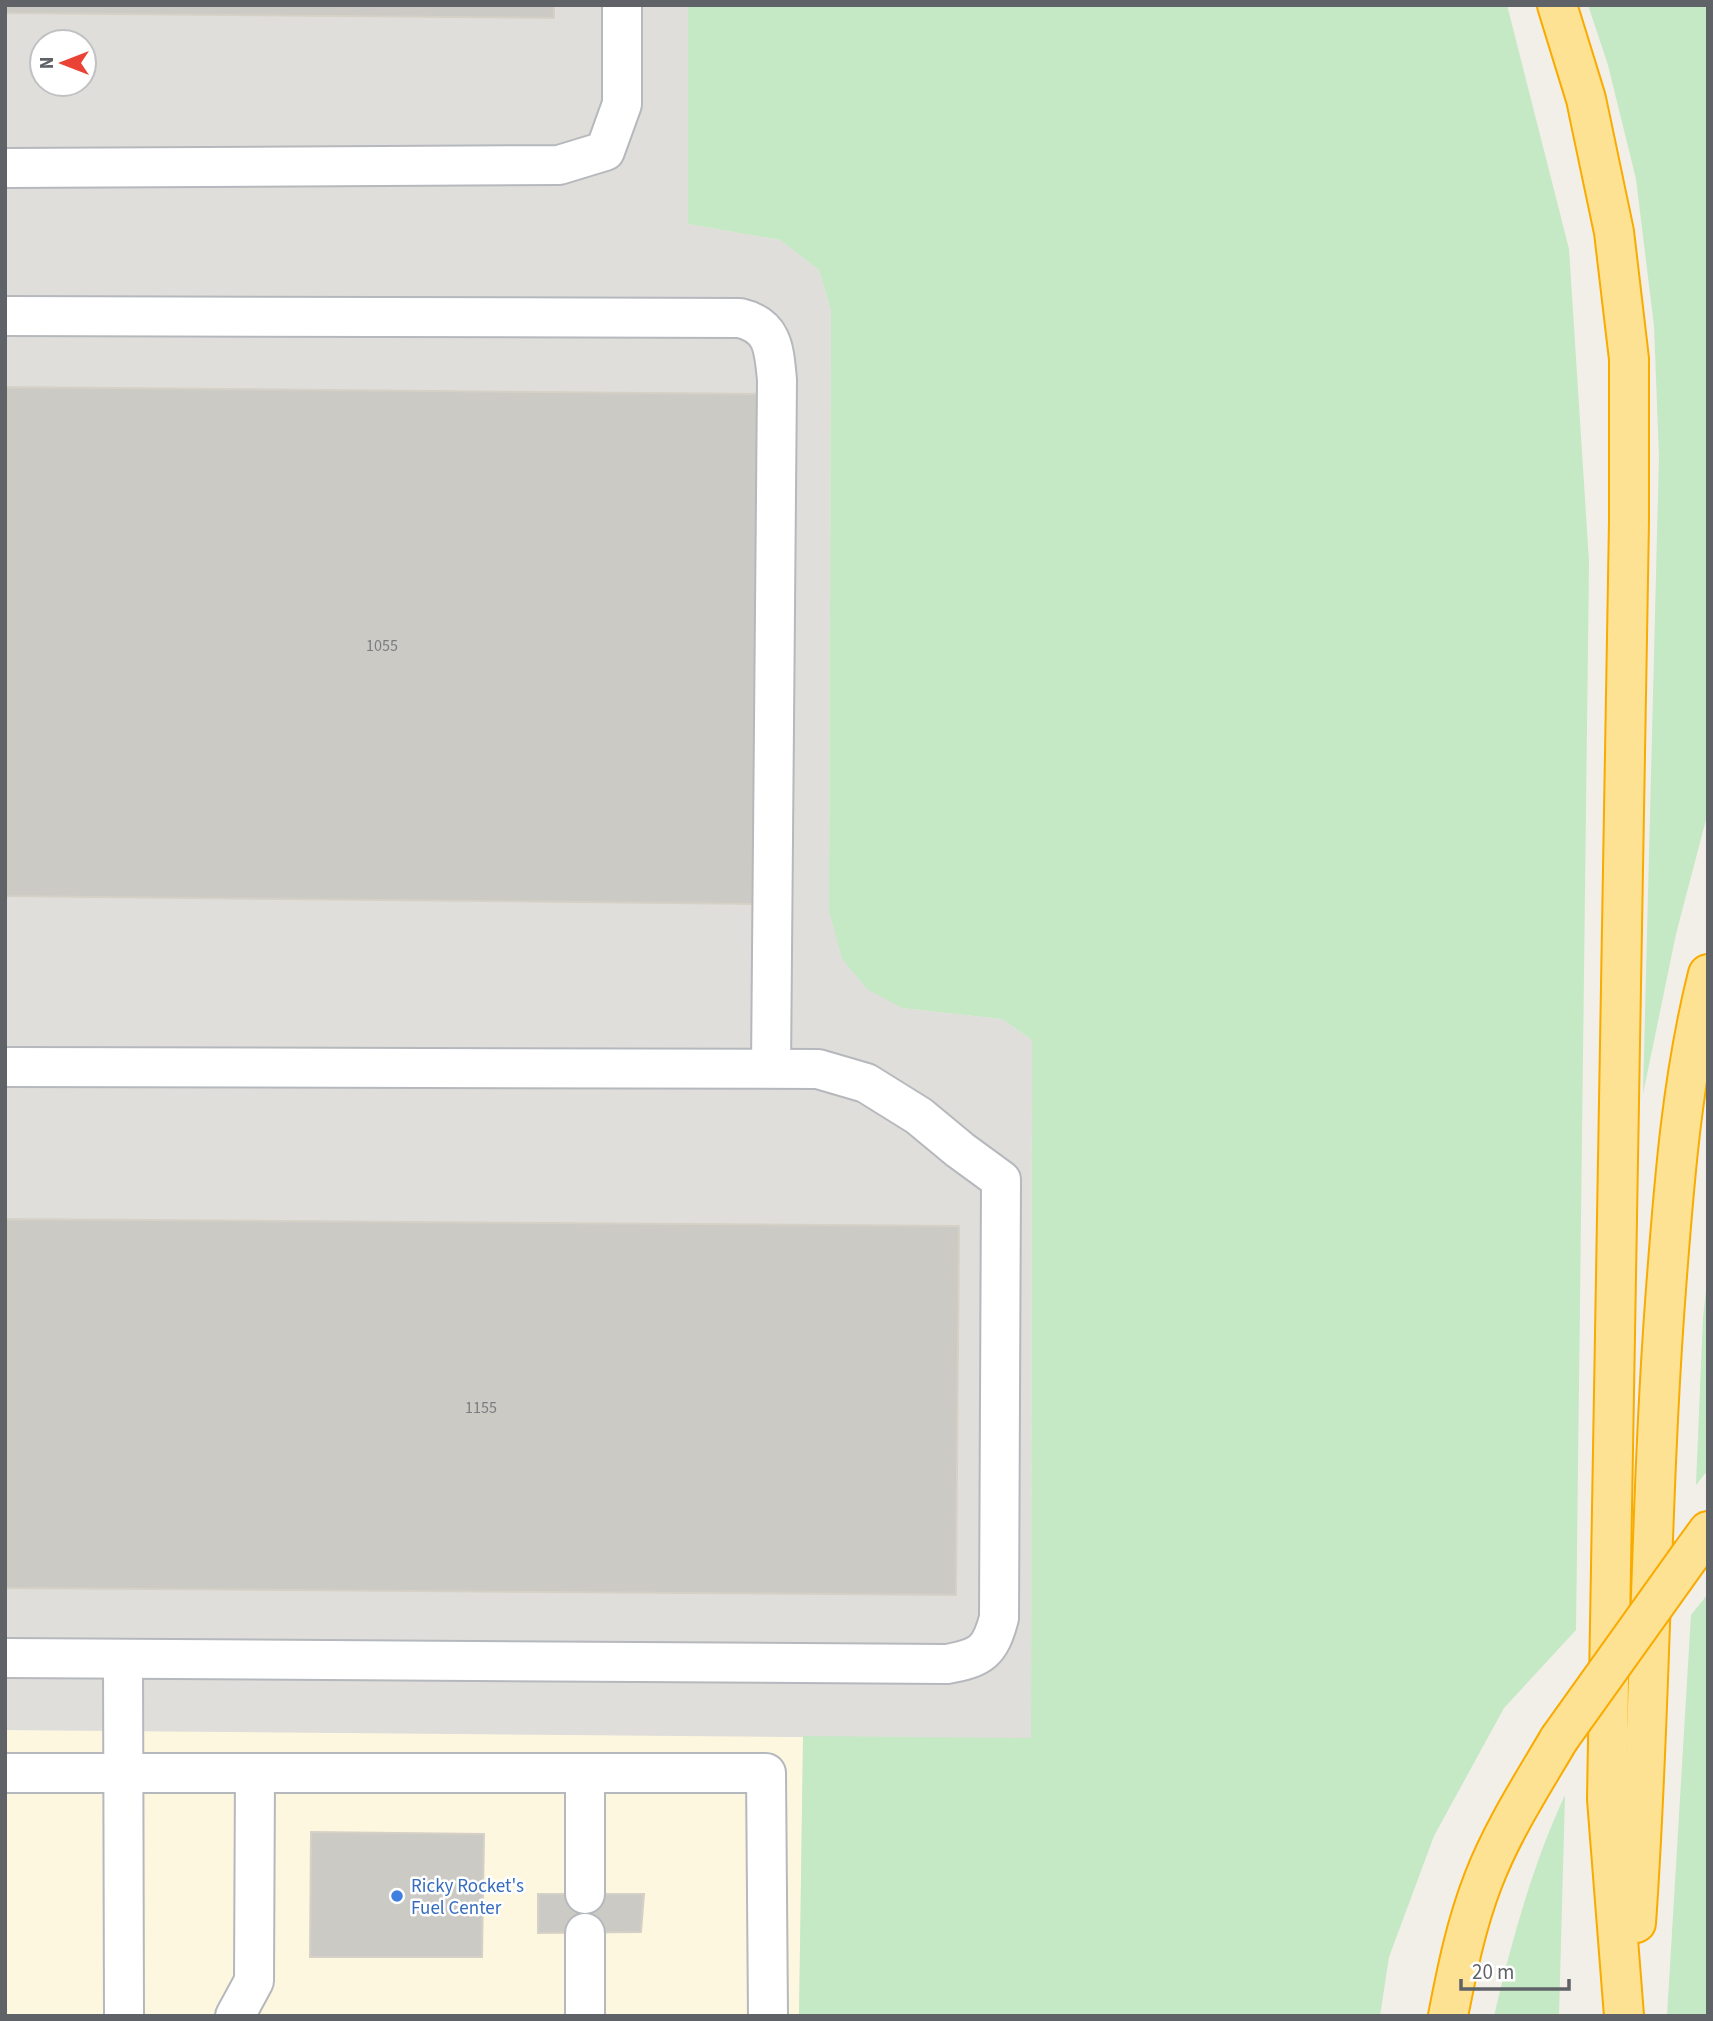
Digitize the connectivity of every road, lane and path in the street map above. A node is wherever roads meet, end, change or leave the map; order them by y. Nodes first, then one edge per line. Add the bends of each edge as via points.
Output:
1 (622, 5) edge
2 (1557, 5) edge
3 (5, 168) edge
4 (5, 316) edge
5 (1708, 974) edge
6 (5, 1067) edge
7 (771, 1068) junction
8 (1700, 1542) edge
9 (5, 1658) edge
10 (123, 1659) junction
11 (5, 1773) edge
12 (256, 1773) junction
13 (584, 1773) junction
14 (123, 1774) junction
15 (585, 1894) dead end
16 (585, 1933) dead end
17 (124, 2016) edge
18 (235, 2016) edge
19 (586, 2016) edge
20 (768, 2016) edge
21 (1448, 2016) edge
22 (1627, 2016) edge

1 - 3 lane via 622,104 605,151 559,166
2 - 22 highway via 1586,99 1614,232 1629,359 1607,1799
4 - 7 lane via 740,318 765,331 772,341 777,380
5 - 22 highway via 1697,1018 1674,1176 1657,1403 1643,1818
6 - 7 lane
7 - 10 lane via 818,1069 866,1083 919,1116 1001,1180 999,1618 993,1640 982,1654 947,1664
8 - 21 highway, bridge via 1559,1738 1503,1836 1462,1943
9 - 10 lane
10 - 14 lane
11 - 14 lane
12 - 13 lane
12 - 14 lane
12 - 18 lane via 254,1981
13 - 15 lane
13 - 20 lane via 766,1773
14 - 17 lane
16 - 19 lane

